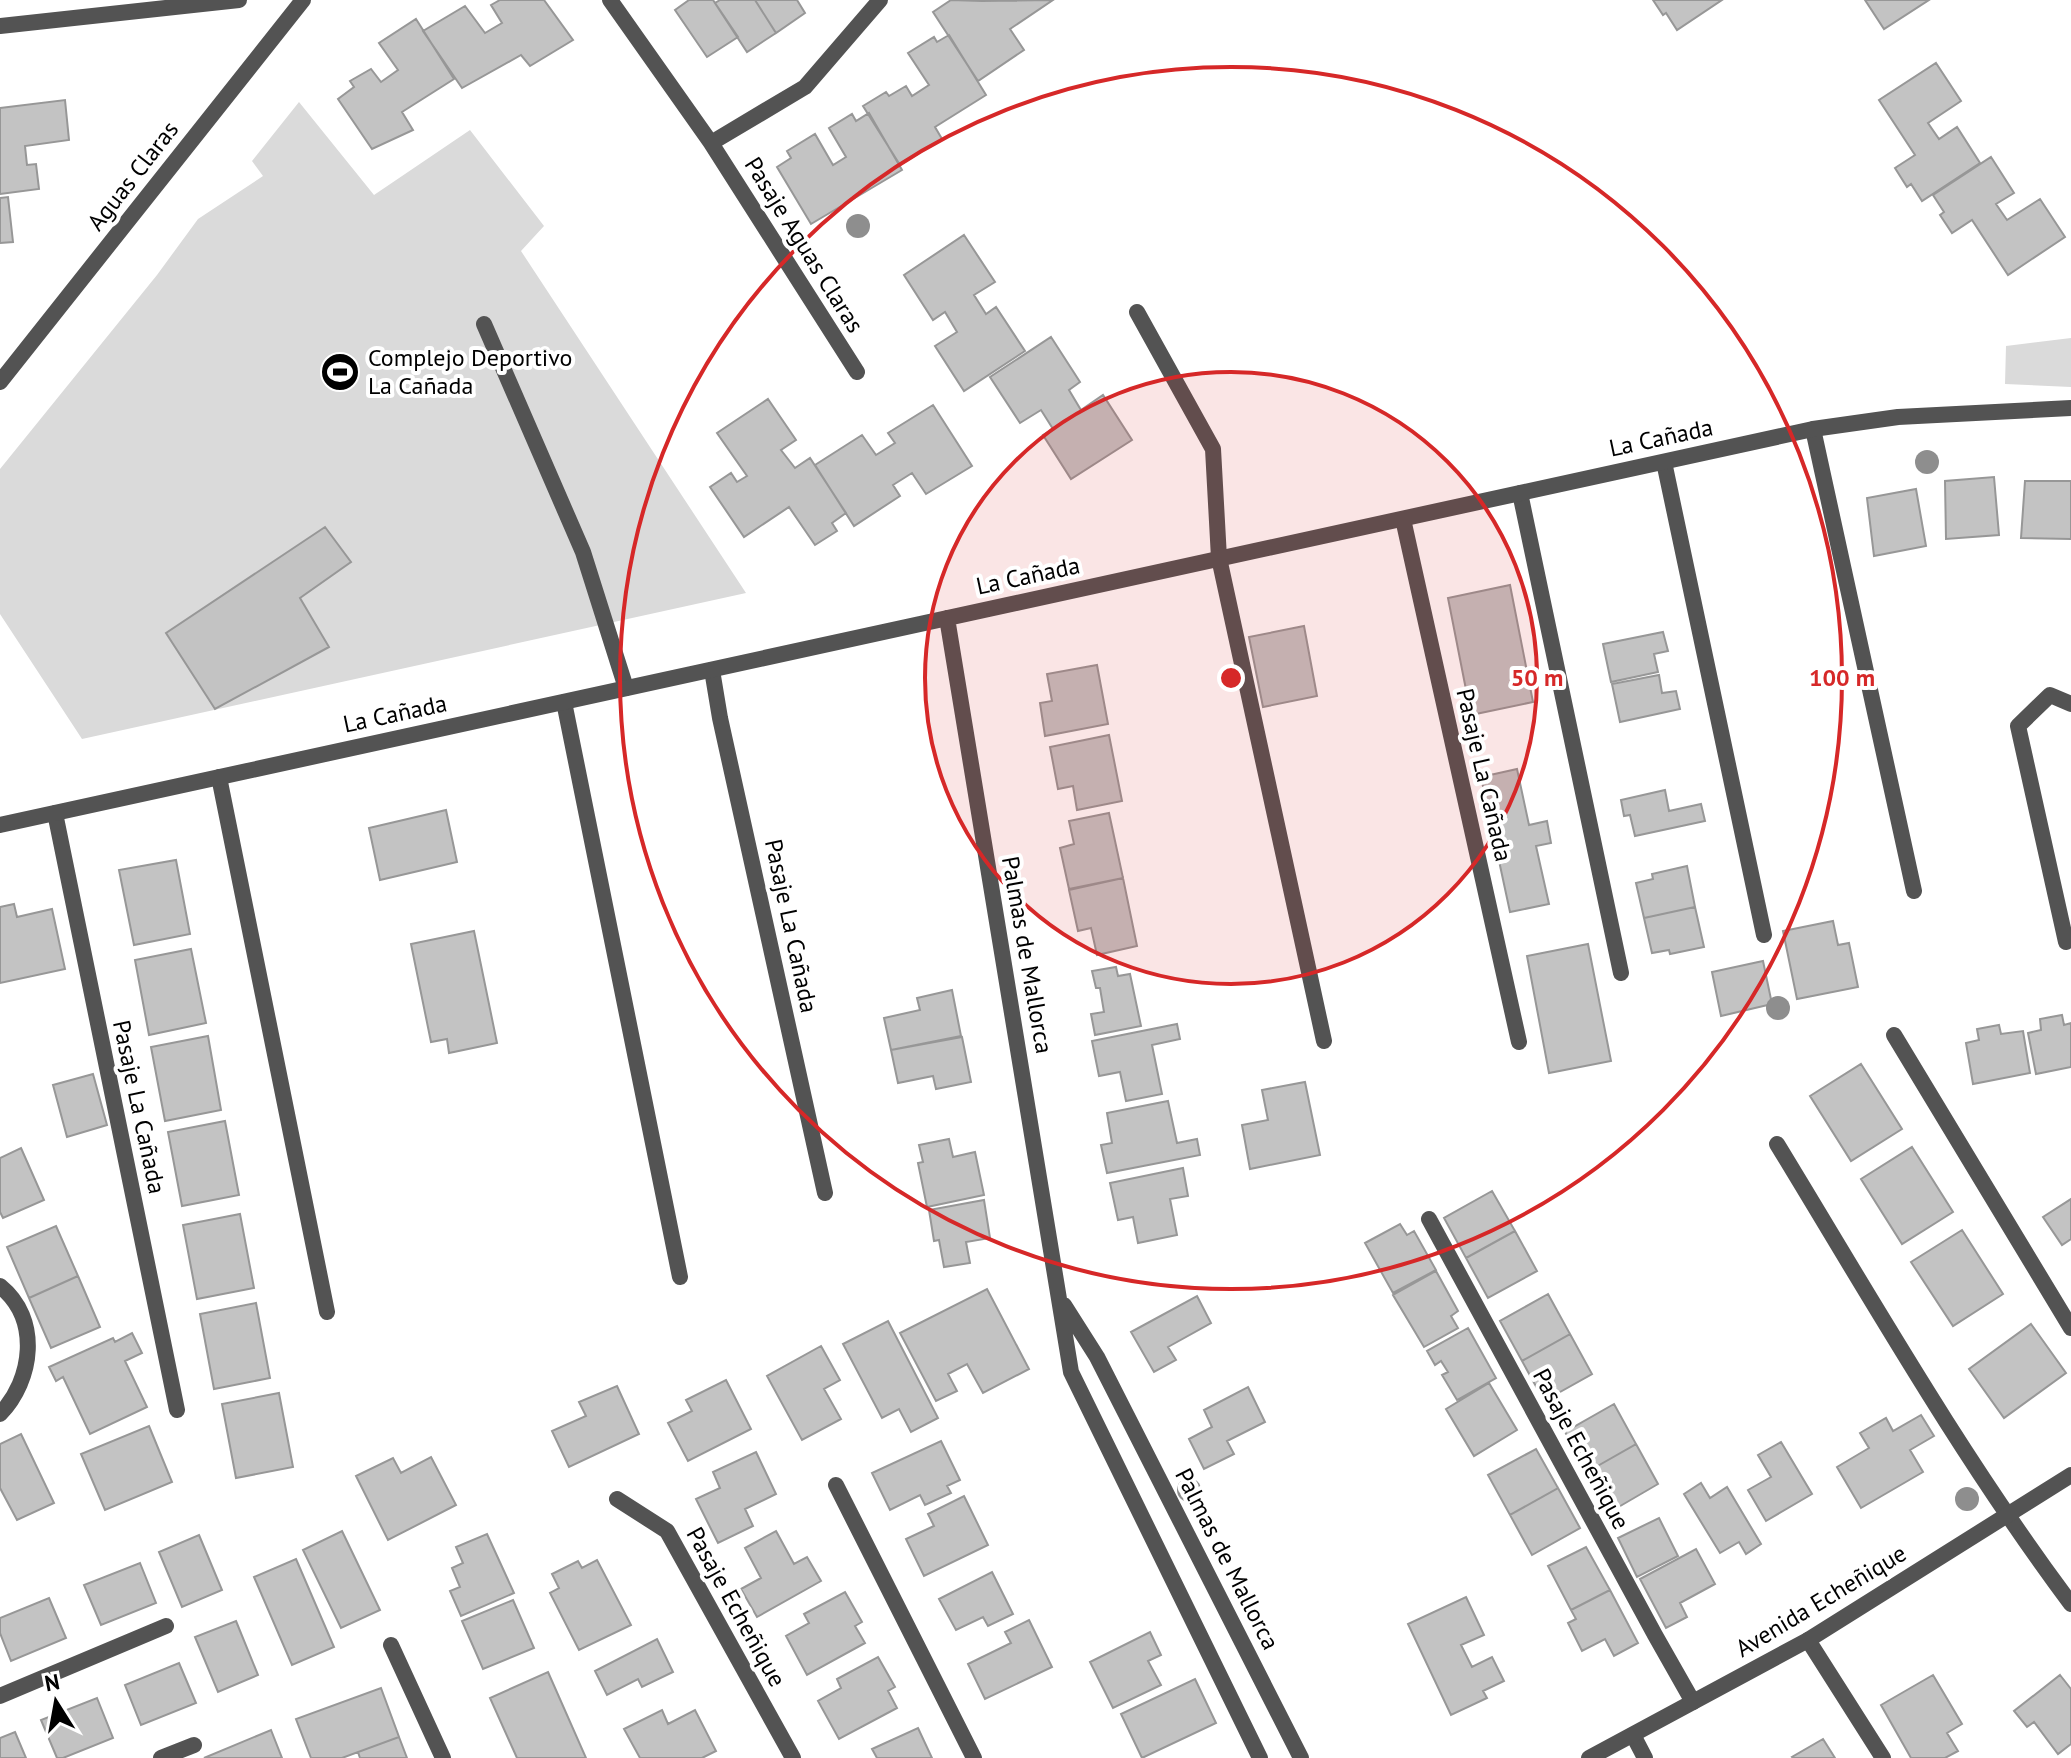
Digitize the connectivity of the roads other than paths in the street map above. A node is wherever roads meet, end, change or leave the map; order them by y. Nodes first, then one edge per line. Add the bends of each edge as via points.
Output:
1 (239, 0) edge
2 (303, 0) edge
3 (880, 0) edge
4 (212, 2) edge
5 (611, 2) edge
6 (0, 26) edge
7 (711, 143) junction
8 (1137, 312) dead end
9 (484, 324) dead end
10 (857, 372) dead end
11 (0, 382) edge
12 (2071, 408) edge
13 (1813, 429) junction
14 (1664, 462) junction
15 (1520, 493) junction
16 (1403, 519) junction
17 (1219, 558) junction
18 (947, 618) junction
19 (712, 670) junction
20 (626, 688) junction
21 (564, 702) junction
22 (2071, 704) edge
23 (219, 777) junction
24 (55, 813) junction
25 (0, 825) edge
26 (1914, 891) dead end
27 (1764, 935) dead end
28 (2071, 938) edge
29 (1621, 973) dead end
30 (1894, 1035) dead end
31 (1324, 1041) dead end
32 (1519, 1042) dead end
33 (1777, 1144) dead end
34 (825, 1193) dead end
35 (1429, 1219) dead end
36 (680, 1277) dead end
37 (0, 1286) edge
38 (1061, 1300) junction
39 (327, 1312) dead end
40 (2071, 1328) edge
41 (177, 1410) dead end
42 (0, 1414) edge
43 (2071, 1475) edge
44 (836, 1485) dead end
45 (617, 1499) dead end
46 (2006, 1516) junction
47 (2071, 1604) edge
48 (166, 1626) dead end
49 (1808, 1640) junction
50 (391, 1645) dead end
51 (0, 1696) edge
52 (1693, 1702) junction
53 (1633, 1735) junction
54 (194, 1745) dead end
55 (161, 1758) edge
56 (443, 1758) edge
57 (793, 1758) edge
58 (974, 1758) edge
59 (1260, 1758) edge
60 (1301, 1758) edge
61 (1589, 1758) edge
62 (1645, 1758) edge
63 (1883, 1758) edge

1 - 4 street
2 - 11 street, Aguas Claras
3 - 7 street, Pasaje Aguas Claras via 805,87
4 - 6 street
5 - 7 street, Pasaje Aguas Claras
7 - 10 street, Pasaje Aguas Claras
8 - 17 street via 1213,449
9 - 20 street via 583,552
12 - 13 street, La Cañada via 1898,417
13 - 14 street, La Cañada
13 - 26 street
14 - 15 street, La Cañada
14 - 27 street
15 - 16 street, La Cañada
15 - 29 street
16 - 17 street, La Cañada
16 - 32 street, Pasaje La Cañada
17 - 18 street, La Cañada
17 - 31 street
18 - 19 street, La Cañada
18 - 38 street, Palmas de Mallorca
19 - 20 street, La Cañada
19 - 34 street, Pasaje La Cañada
20 - 21 street, La Cañada
21 - 23 street, La Cañada
21 - 36 street
22 - 28 street via 2050,695 2018,726 2066,942
23 - 24 street, La Cañada
23 - 39 street
24 - 25 street, La Cañada
24 - 41 street, Pasaje La Cañada
30 - 40 street
33 - 46 street
35 - 52 street, Pasaje Echeñique
37 - 42 street via 22,1315 29,1344 26,1373 14,1400
38 - 59 street, Palmas de Mallorca via 1071,1372
38 - 60 street, Palmas de Mallorca via 1097,1357
43 - 46 street, Avenida Echeñique
44 - 58 street
45 - 57 street, Pasaje Echeñique via 667,1531
46 - 47 street
46 - 49 street, Avenida Echeñique
48 - 51 street
49 - 52 street, Avenida Echeñique
49 - 63 street
50 - 56 street
52 - 53 street, Avenida Echeñique
53 - 61 street, Avenida Echeñique
53 - 62 street
54 - 55 street

